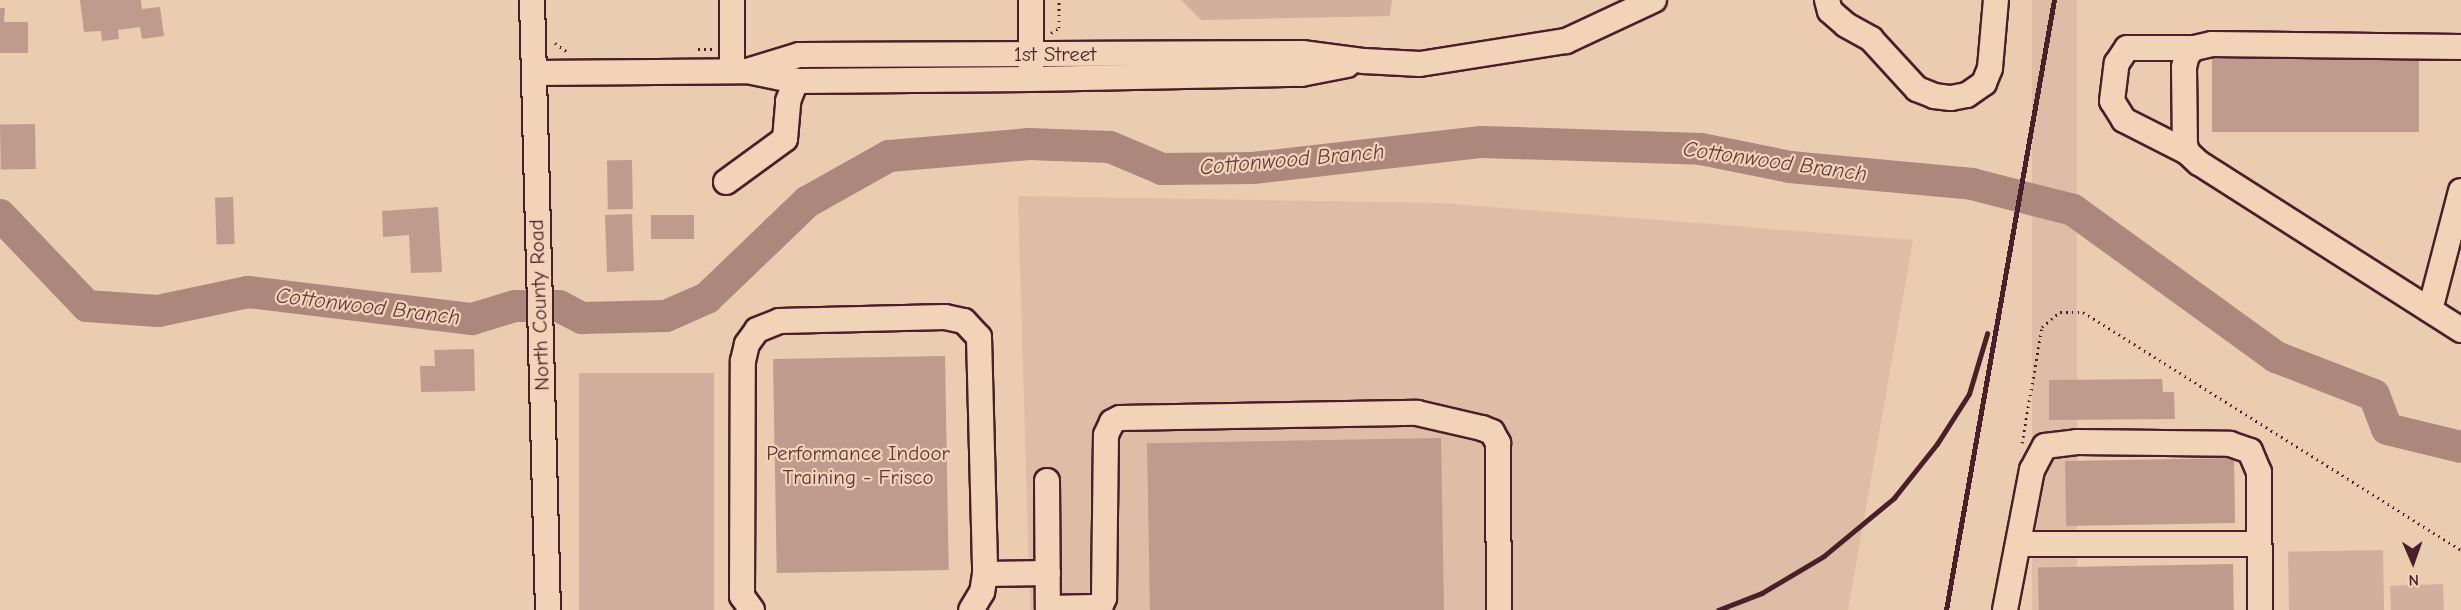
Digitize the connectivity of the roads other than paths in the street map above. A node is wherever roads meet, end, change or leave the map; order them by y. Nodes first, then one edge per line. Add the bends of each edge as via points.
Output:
1 (532, 0) edge
2 (732, 0) edge
3 (1031, 0) edge
4 (1654, 0) edge
5 (1827, 0) edge
6 (1996, 0) edge
7 (2461, 47) edge
8 (2194, 48) junction
9 (1030, 54) junction
10 (1364, 61) junction
11 (739, 70) junction
12 (534, 73) junction
13 (1031, 79) junction
14 (796, 81) junction
15 (2187, 152) junction
16 (726, 182) dead end
17 (2461, 191) edge
18 (2430, 310) junction
19 (2461, 330) edge
20 (1047, 481) dead end
21 (2018, 543) junction
22 (2259, 544) junction
23 (1048, 573) junction
24 (985, 574) junction
25 (1048, 609) edge
26 (548, 610) edge
27 (752, 610) edge
28 (971, 610) edge
29 (1499, 610) edge
30 (2005, 610) edge
31 (2260, 610) edge

1 - 12 street, North County Road
2 - 11 street
3 - 9 street
4 - 10 street, 1st Street via 1566,41 1420,64
5 - 6 street via 1830,11 1871,39 1917,89 1951,98 1967,95 1984,82 1990,68
7 - 8 street via 2212,44
8 - 15 street via 2184,67
8 - 15 street via 2127,48 2117,63 2112,101 2124,120
9 - 10 street, 1st Street via 1302,53
9 - 11 street, 1st Street via 799,56
9 - 13 street
10 - 13 street, 1st Street via 1301,74
11 - 12 street, 1st Street
11 - 14 street, 1st Street
12 - 26 street, North County Road
13 - 14 street, 1st Street
14 - 16 street via 788,101 785,139
15 - 18 street
17 - 18 street
18 - 19 street
20 - 23 street
21 - 22 street
21 - 22 street via 2032,470 2045,446 2077,442 2230,444 2250,451 2259,472
21 - 30 street
22 - 31 street
23 - 24 street
23 - 25 street
24 - 27 street via 978,337 973,328 964,321 945,317 779,321 757,330 742,360 742,596
24 - 28 street via 982,592
25 - 29 street via 1094,607 1101,605 1104,598 1106,435 1112,422 1120,418 1417,413 1482,428 1492,432 1498,443

